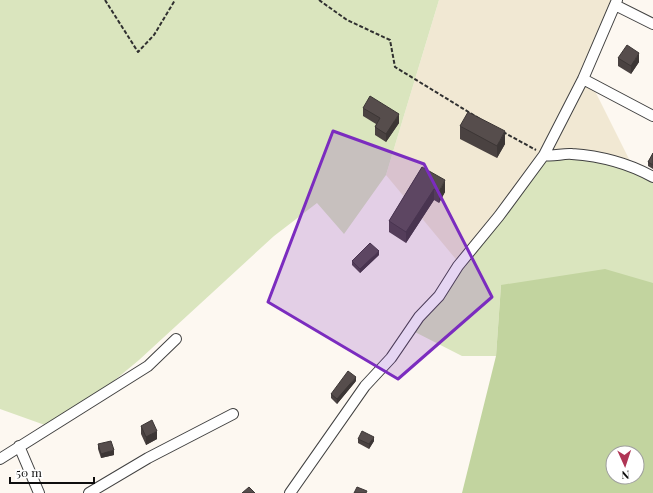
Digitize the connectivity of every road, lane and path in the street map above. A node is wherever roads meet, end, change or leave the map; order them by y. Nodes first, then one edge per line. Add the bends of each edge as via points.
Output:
1 (106, 0) edge
2 (175, 0) edge
3 (319, 0) edge
4 (616, 3) edge
5 (653, 24) edge
6 (583, 79) junction
7 (653, 116) edge
8 (482, 120) edge
9 (501, 131) edge
10 (544, 155) junction
11 (653, 177) edge
12 (176, 339) dead end
13 (233, 414) dead end
14 (19, 446) junction
15 (0, 459) edge
16 (39, 493) edge
17 (89, 493) edge
18 (290, 493) edge

1 - 2 path via 138,52 154,35
3 - 8 path via 347,20 390,40 395,67
4 - 5 street
4 - 6 street
6 - 7 street
6 - 10 street
9 - 10 path
10 - 11 street via 590,155 640,170
10 - 18 street via 458,266 439,296 419,317 391,358 365,386
12 - 14 street via 148,366
13 - 17 street via 148,458
14 - 15 street
14 - 16 street

